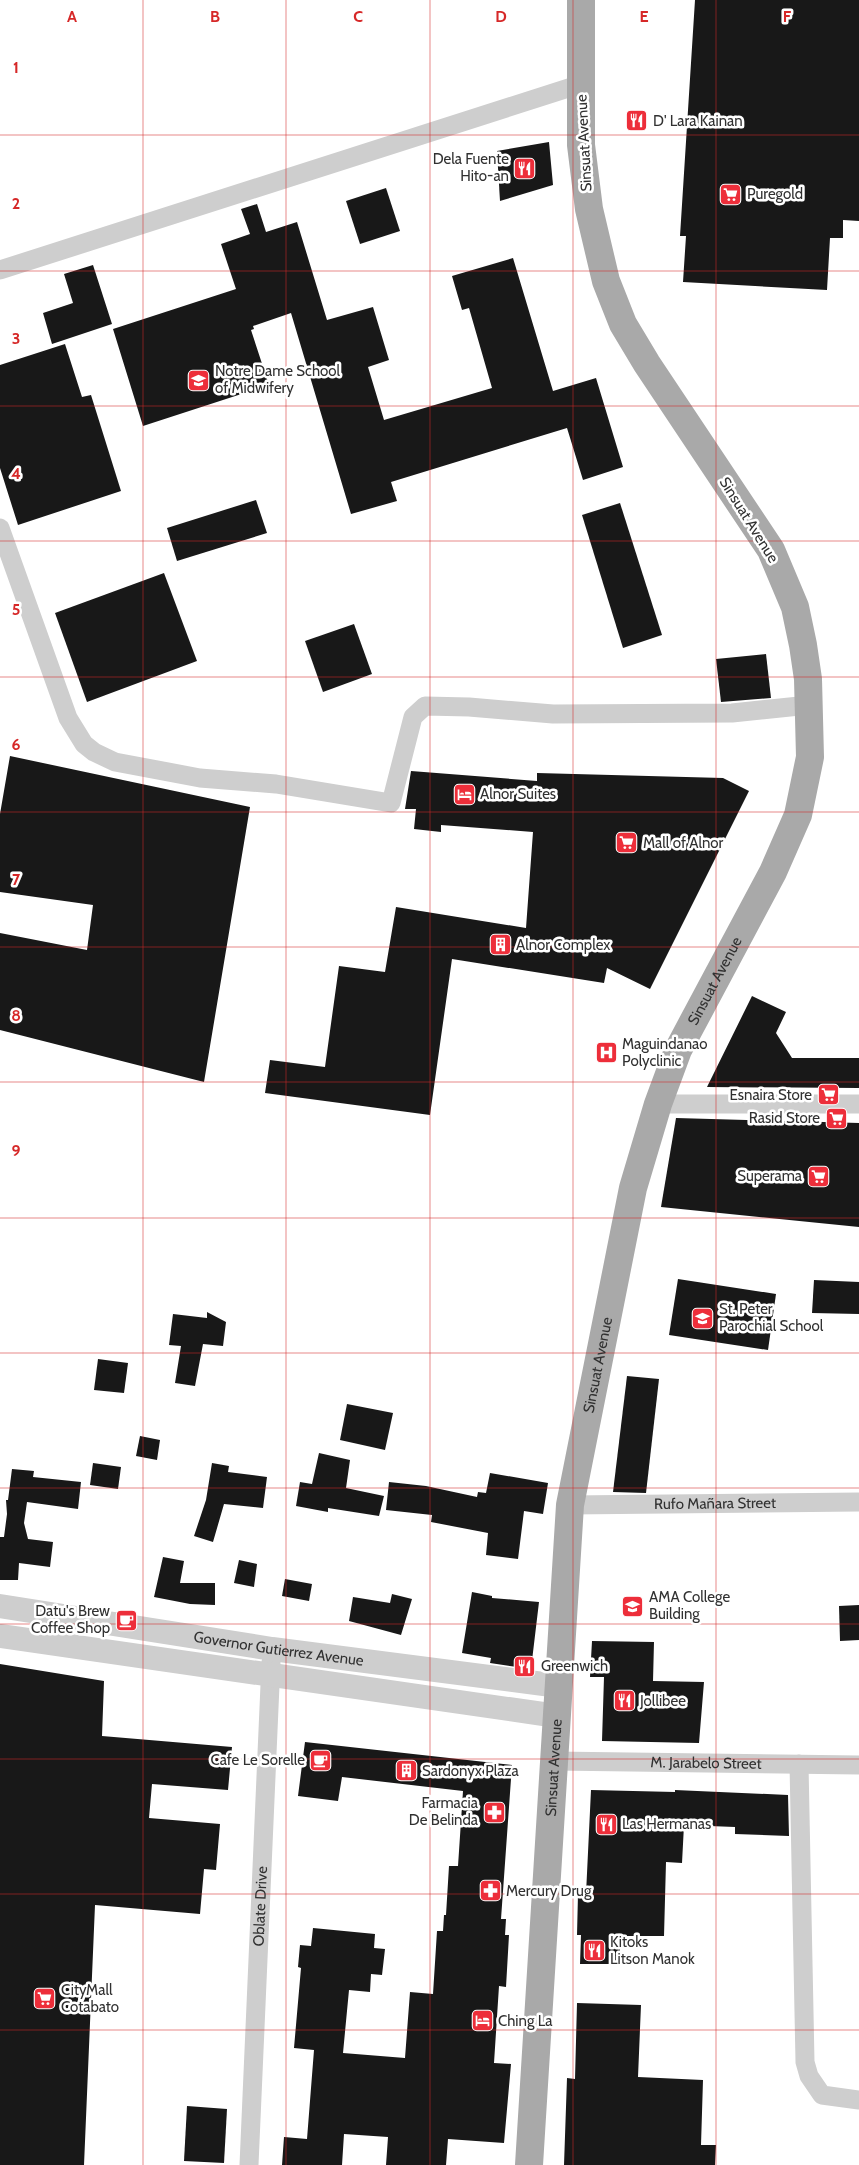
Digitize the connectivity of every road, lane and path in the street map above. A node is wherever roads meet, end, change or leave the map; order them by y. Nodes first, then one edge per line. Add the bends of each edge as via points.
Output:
1 (581, 0) edge
2 (581, 84) junction
3 (0, 270) edge
4 (0, 528) edge
5 (809, 705) junction
6 (658, 1104) junction
7 (859, 1104) edge
8 (859, 1502) edge
9 (570, 1505) junction
10 (0, 1606) edge
11 (0, 1636) edge
12 (272, 1648) junction
13 (270, 1674) junction
14 (559, 1686) junction
15 (556, 1716) junction
16 (554, 1761) junction
17 (799, 1764) junction
18 (859, 1765) edge
19 (859, 2100) edge
20 (249, 2165) edge
21 (529, 2165) edge

1 - 2 main road, Sinsuat Avenue
2 - 3 street
2 - 5 main road, Sinsuat Avenue via 581,146 589,209 596,247 614,305 647,364 771,550 795,607 807,670
4 - 5 street via 68,718 84,744 115,762 200,778 276,784 391,803 413,717 425,706 553,714 732,713
5 - 6 main road, Sinsuat Avenue via 810,757 798,815 773,872 678,1050
6 - 7 street
6 - 9 main road, Sinsuat Avenue via 632,1188
8 - 9 street, Rufo Mañara Street
9 - 14 main road, Sinsuat Avenue
10 - 12 street, Governor Gutierrez Avenue
11 - 13 street, Governor Gutierrez Avenue
12 - 13 street, Oblate Drive
12 - 14 street, Governor Gutierrez Avenue
13 - 15 street, Governor Gutierrez Avenue
13 - 20 street, Oblate Drive
14 - 15 main road, Sinsuat Avenue
15 - 16 main road, Sinsuat Avenue
16 - 17 street, M. Jarabelo Street
16 - 21 main road, Sinsuat Avenue
17 - 18 street, M. Jarabelo Street
17 - 19 street via 806,2062 809,2076 822,2094

